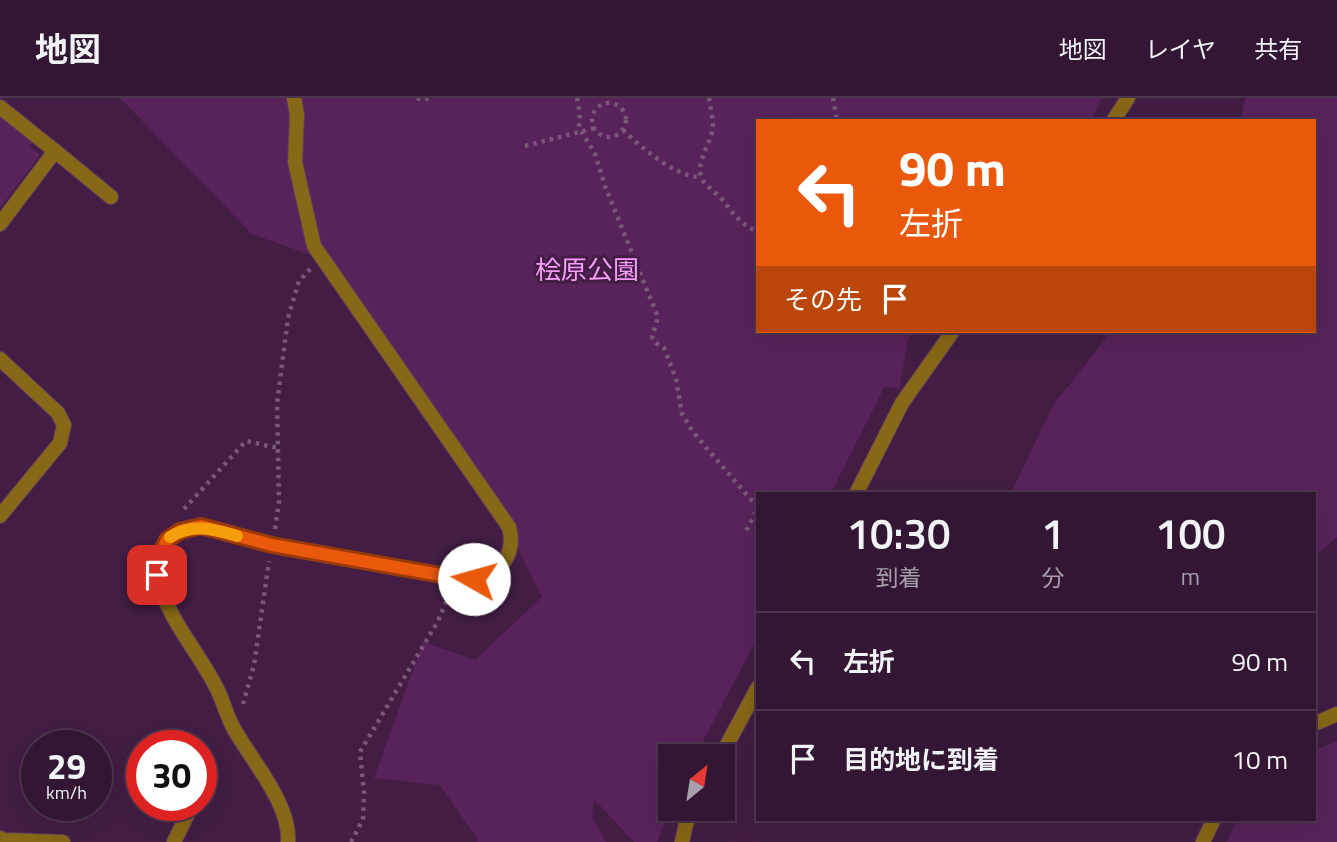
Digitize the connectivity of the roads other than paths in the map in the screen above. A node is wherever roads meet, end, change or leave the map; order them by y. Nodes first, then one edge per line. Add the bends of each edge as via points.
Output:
1 (294, 98) edge
2 (1128, 98) edge
3 (0, 107) edge
4 (1114, 119) edge
5 (55, 151) junction
6 (111, 197) dead end
7 (0, 224) edge
8 (952, 333) edge
9 (0, 359) edge
10 (857, 492) edge
11 (0, 516) edge
12 (756, 691) edge
13 (1337, 714) edge
14 (1316, 723) edge
15 (727, 744) edge
16 (184, 821) edge
17 (688, 821) edge
18 (1213, 821) edge
19 (3, 840) edge
20 (62, 842) edge
21 (174, 842) edge
22 (288, 842) edge
23 (682, 842) edge
24 (1203, 842) edge

1 - 22 street via 295,162 314,246 509,527 512,547 496,571 474,579 272,545 201,526 167,540 157,575 163,594 282,811
2 - 4 street
3 - 5 street
5 - 6 street
5 - 7 street
8 - 10 street via 902,403
9 - 11 street via 58,413 64,425 60,443
12 - 15 street
13 - 14 street
16 - 21 street
17 - 23 street
18 - 24 street
19 - 20 street

